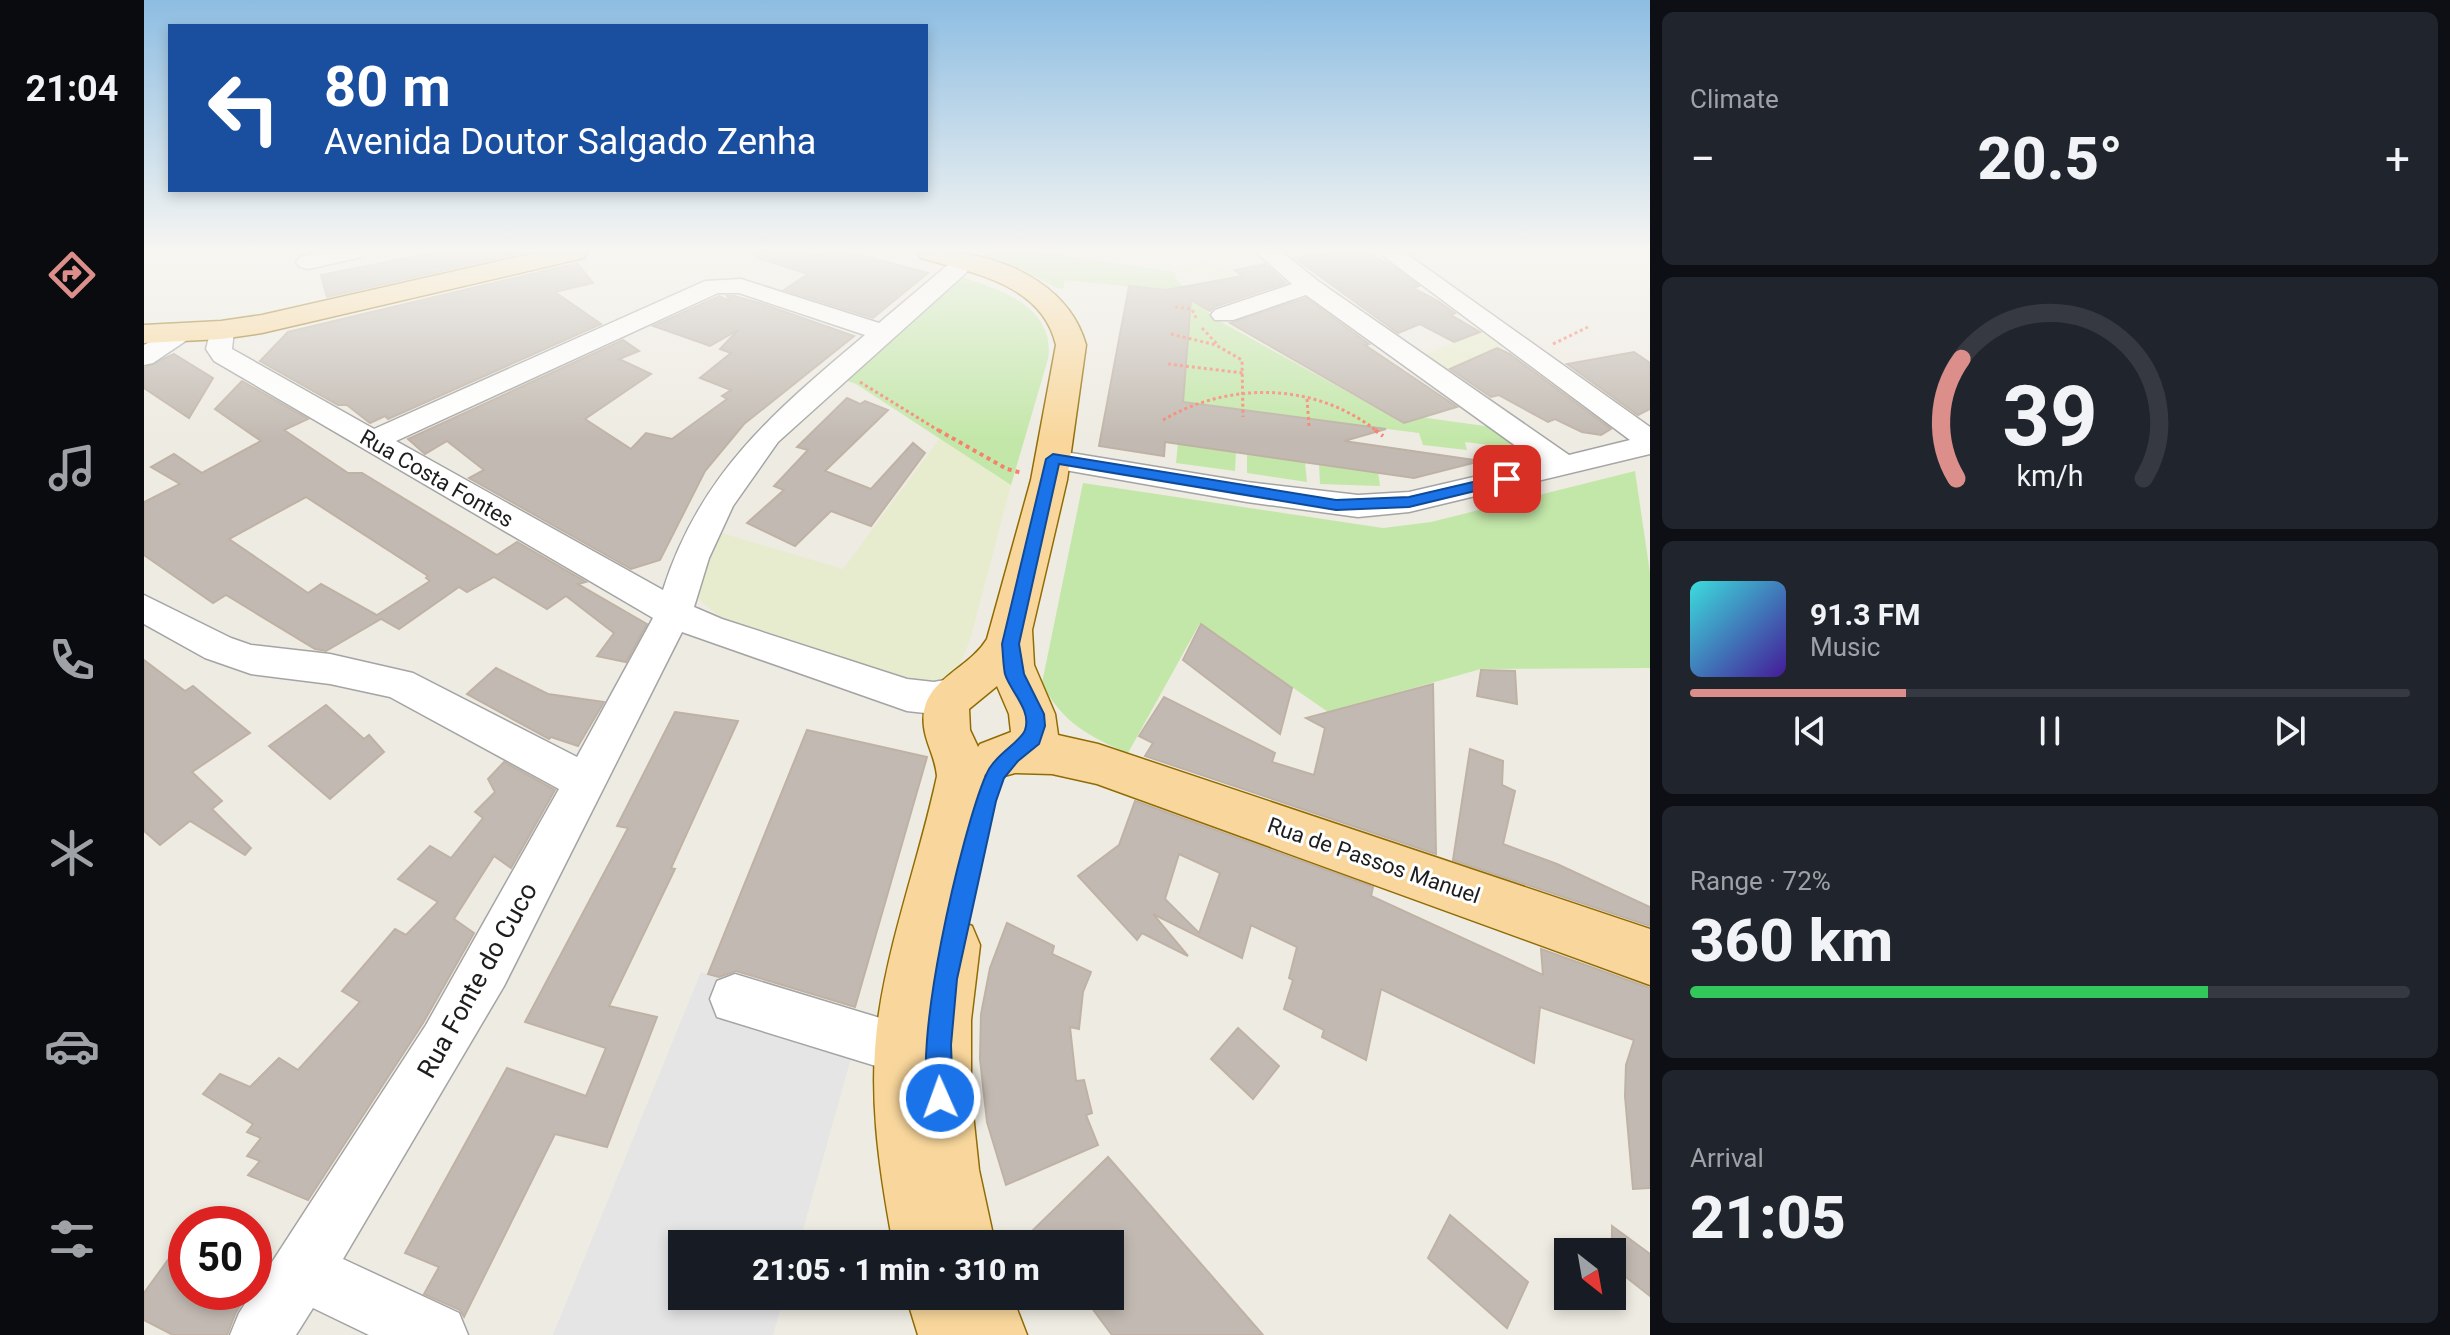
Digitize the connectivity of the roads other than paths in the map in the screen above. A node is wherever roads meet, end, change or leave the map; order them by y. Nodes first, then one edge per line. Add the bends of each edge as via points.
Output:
1 (303, 314) edge
2 (651, 314) edge
3 (826, 314) edge
4 (905, 314) edge
5 (1058, 314) edge
6 (1349, 314) edge
7 (1475, 314) edge
8 (221, 330) junction
9 (181, 333) junction
10 (883, 333) junction
11 (144, 334) edge
12 (144, 357) edge
13 (371, 441) junction
14 (1650, 443) edge
15 (1563, 465) junction
16 (1051, 470) junction
17 (144, 608) edge
18 (674, 613) junction
19 (1012, 632) junction
20 (956, 713) junction
21 (1022, 731) junction
22 (585, 782) junction
23 (949, 889) junction
24 (1650, 957) edge
25 (735, 999) dead end
26 (905, 1049) junction
27 (924, 1230) edge
28 (958, 1230) edge
29 (302, 1271) junction
30 (946, 1310) edge
31 (982, 1310) edge
32 (261, 1335) edge
33 (437, 1335) edge
34 (954, 1335) edge
35 (991, 1335) edge

1 - 8 main road
2 - 13 street
3 - 10 street
4 - 10 street, Rua Fonte do Cuco
5 - 16 main road via 1071,345
6 - 15 street
7 - 14 street
8 - 9 main road
8 - 13 street, Rua Costa Fontes via 223,355
9 - 11 main road
9 - 12 street
10 - 18 street, Rua Fonte do Cuco via 763,439 741,468 686,572
13 - 18 street, Rua Costa Fontes
14 - 15 street
15 - 16 street via 1409,502 1358,506
16 - 19 main road
17 - 22 street via 218,648 251,659 399,684
18 - 20 street via 892,690 923,706
18 - 22 street, Rua Fonte do Cuco
19 - 20 main road
19 - 21 main road
20 - 21 main road, Rua de Passos Manuel via 980,756
20 - 21 main road via 977,684 1006,686
20 - 23 main road via 961,776
21 - 23 main road via 996,773
21 - 24 main road, Rua de Passos Manuel via 1042,753 1098,764
22 - 29 street, Rua Fonte do Cuco via 465,1006
23 - 26 main road via 916,974
23 - 28 main road via 939,1045 941,1124
25 - 26 street
26 - 27 main road via 915,1189
29 - 32 street, Rua Fonte do Cuco
29 - 33 street
30 - 34 main road
31 - 35 main road

